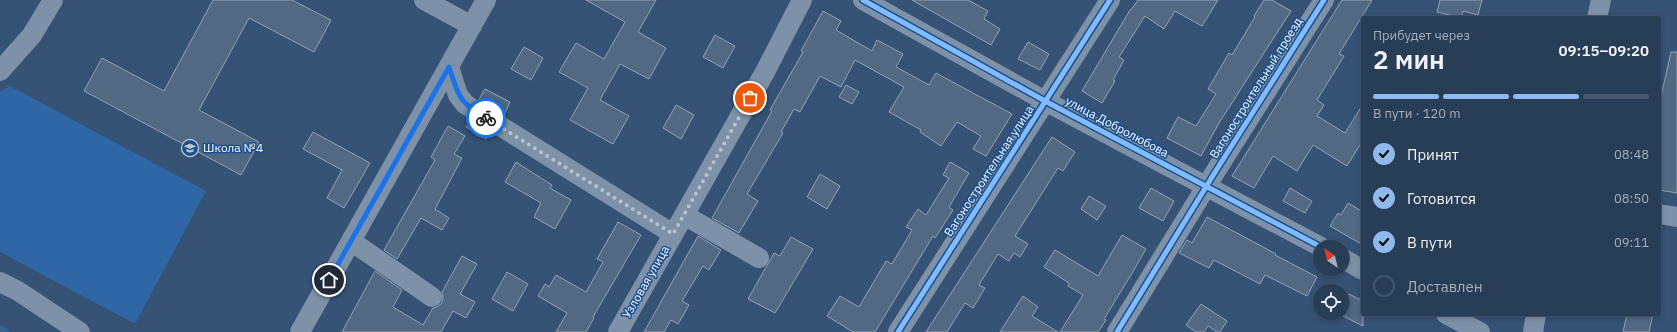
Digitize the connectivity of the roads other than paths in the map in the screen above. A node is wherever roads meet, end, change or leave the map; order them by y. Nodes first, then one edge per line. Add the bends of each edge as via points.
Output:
1 (53, 0) edge
2 (424, 0) edge
3 (486, 0) edge
4 (802, 0) edge
5 (863, 0) edge
6 (1110, 0) edge
7 (1324, 0) edge
8 (1601, 0) edge
9 (1597, 16) edge
10 (472, 26) junction
11 (449, 67) junction
12 (0, 71) edge
13 (1045, 101) junction
14 (1206, 186) junction
15 (1661, 214) edge
16 (684, 215) junction
17 (1677, 217) edge
18 (673, 234) junction
19 (351, 241) junction
20 (1313, 243) edge
21 (759, 258) dead end
22 (1349, 262) edge
23 (1361, 269) edge
24 (0, 282) edge
25 (432, 297) dead end
26 (1450, 316) edge
27 (1536, 316) edge
28 (74, 331) edge
29 (300, 332) edge
30 (618, 332) edge
31 (898, 332) edge
32 (1117, 332) edge
33 (1480, 332) edge
34 (1533, 332) edge

1 - 12 street via 32,35
2 - 10 street
3 - 10 street
4 - 16 street, Узловая улица via 765,72
5 - 13 street, улица Добролюбова
6 - 13 street, Вагоностроительная улица
7 - 14 street, Вагоностроительный проезд
8 - 9 street
10 - 11 street
11 - 18 street via 458,95 466,104
11 - 19 street
13 - 14 street, улица Добролюбова
13 - 31 street, Вагоностроительная улица
14 - 20 street, улица Добролюбова
14 - 32 street, Вагоностроительный проезд
15 - 17 street
16 - 18 street, Узловая улица
16 - 21 street
18 - 30 street, Узловая улица
19 - 25 street
19 - 29 street
22 - 23 street
24 - 28 street via 18,291
26 - 33 street
27 - 34 street

